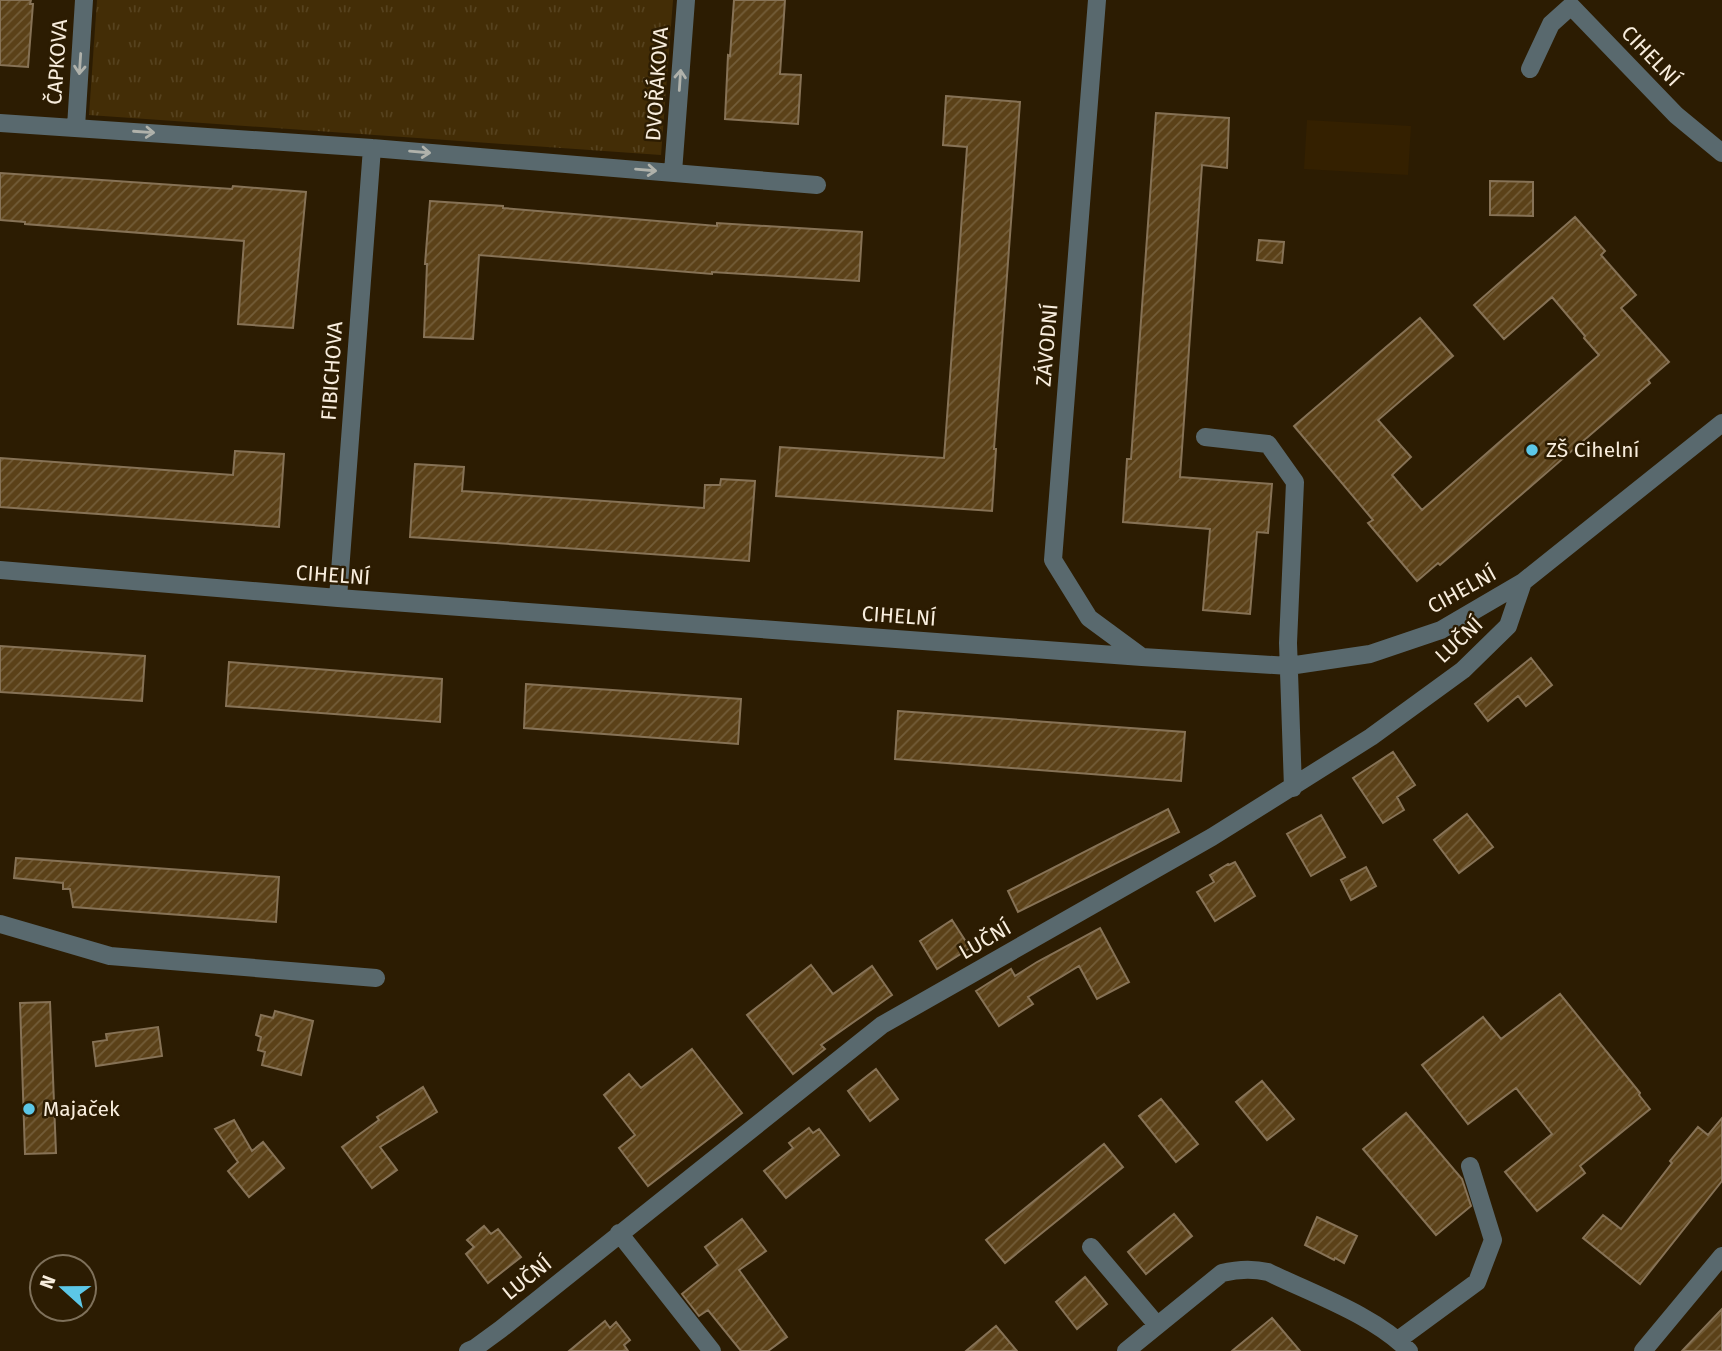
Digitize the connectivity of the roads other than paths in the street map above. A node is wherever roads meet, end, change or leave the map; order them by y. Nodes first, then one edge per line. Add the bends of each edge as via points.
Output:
1 (84, 0) edge
2 (686, 0) edge
3 (1097, 0) edge
4 (1571, 3) edge
5 (1530, 69) dead end
6 (0, 123) edge
7 (76, 127) junction
8 (372, 148) junction
9 (1722, 153) edge
10 (673, 172) junction
11 (817, 185) dead end
12 (1722, 423) edge
13 (1205, 437) dead end
14 (0, 570) edge
15 (1522, 582) junction
16 (338, 598) junction
17 (1142, 657) junction
18 (1289, 666) junction
19 (1293, 788) junction
20 (0, 925) edge
21 (376, 978) dead end
22 (1470, 1166) dead end
23 (620, 1233) junction
24 (1091, 1247) dead end
25 (1722, 1256) edge
26 (1157, 1325) junction
27 (1404, 1345) edge
28 (468, 1351) edge
29 (712, 1351) edge
30 (1126, 1351) edge
31 (1643, 1351) edge

1 -> 7 street, ČAPKOVA
10 -> 2 street, DVOŘÁKOVA
3 - 17 street, ZÁVODNÍ via 1053,560 1089,618
4 - 5 street, CIHELNÍ via 1551,24
4 - 9 street, CIHELNÍ via 1676,115
6 - 7 street
7 -> 8 street
8 -> 10 street
8 - 16 street, FIBICHOVA
10 - 11 street
12 - 15 street, CIHELNÍ
13 - 18 street via 1268,444 1295,482
14 - 16 street, CIHELNÍ
15 - 18 street, CIHELNÍ via 1441,629 1370,654
15 - 19 street, LUČNÍ via 1508,626 1463,670
16 - 17 street, CIHELNÍ
17 - 18 street, CIHELNÍ
18 - 19 street
19 - 23 street, LUČNÍ via 882,1025
20 - 21 street via 110,956
22 - 27 street via 1493,1240 1477,1282
23 - 28 street, LUČNÍ
23 - 29 street
24 - 26 street
25 - 31 street
26 - 27 street via 1222,1273 1252,1269 1268,1272 1362,1316
26 - 30 street

